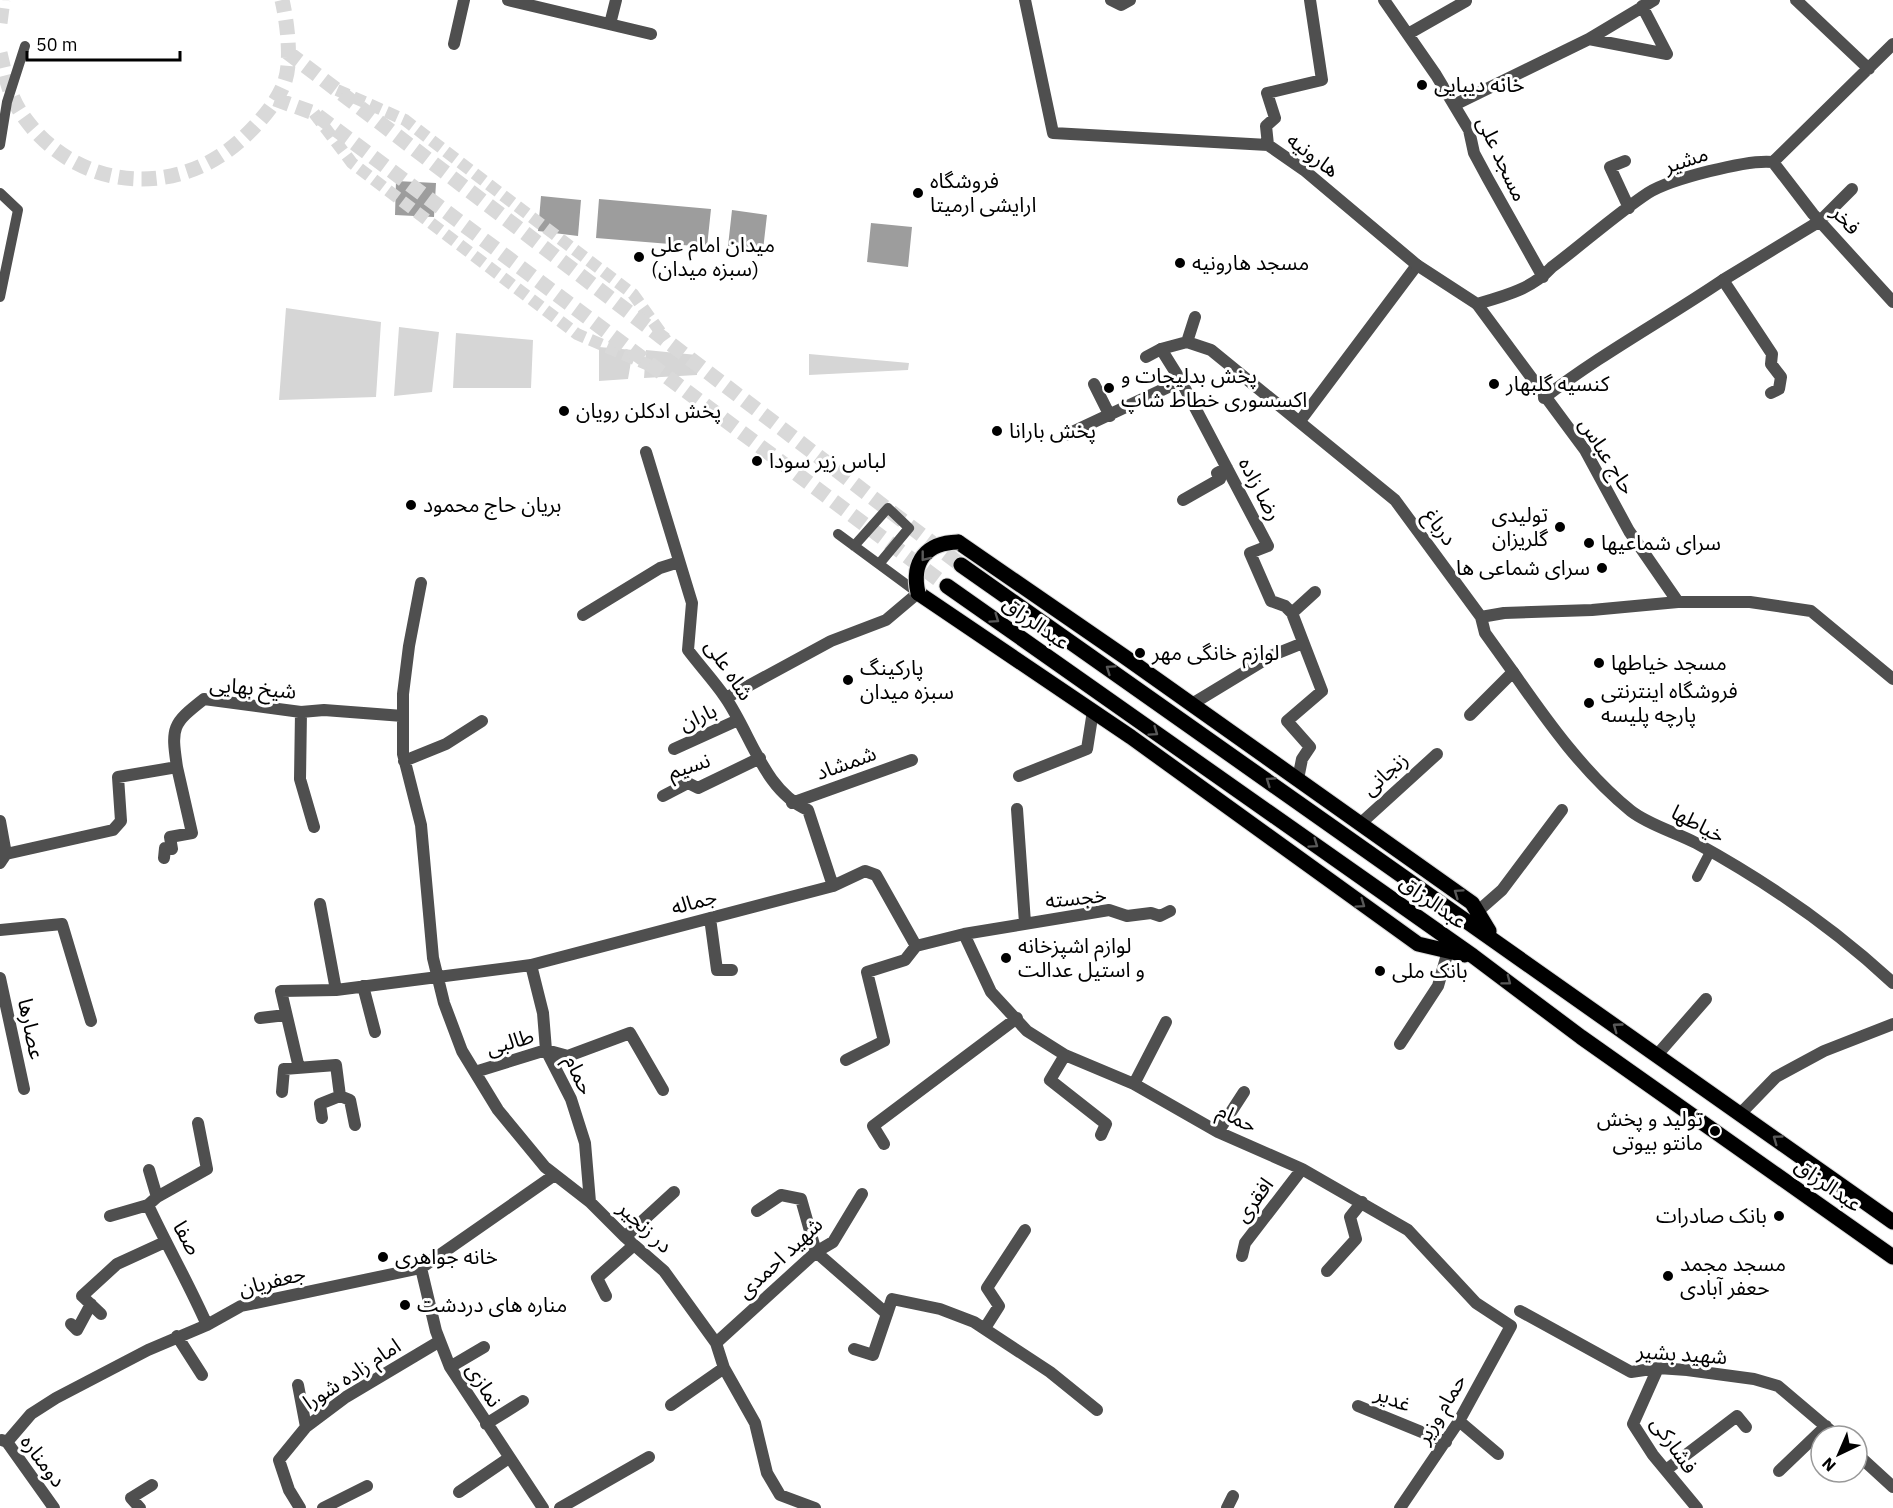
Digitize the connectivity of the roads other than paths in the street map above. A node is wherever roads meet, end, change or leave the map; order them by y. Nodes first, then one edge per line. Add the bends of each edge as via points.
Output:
1 (464, 0) edge
2 (508, 0) edge
3 (616, 0) edge
4 (1025, 0) edge
5 (1111, 0) edge
6 (1130, 0) edge
7 (1310, 0) edge
8 (1384, 0) edge
9 (1654, 0) edge
10 (1796, 0) edge
11 (1466, 1) edge
12 (1642, 6) junction
13 (610, 24) junction
14 (651, 33) dead end
15 (1408, 34) junction
16 (1589, 39) junction
17 (454, 44) dead end
18 (1893, 44) edge
19 (25, 46) dead end
20 (1869, 69) junction
21 (1454, 105) junction
22 (0, 145) edge
23 (1268, 145) junction
24 (1625, 161) dead end
25 (1773, 162) junction
26 (1852, 189) dead end
27 (0, 193) edge
28 (1629, 208) junction
29 (1820, 221) junction
30 (1417, 265) junction
31 (1543, 277) junction
32 (1723, 280) junction
33 (0, 297) edge
34 (1893, 302) edge
35 (1478, 304) junction
36 (1195, 317) dead end
37 (1187, 342) junction
38 (1161, 349) junction
39 (1146, 357) dead end
40 (1181, 381) junction
41 (1094, 384) dead end
42 (1771, 393) dead end
43 (1544, 398) junction
44 (1110, 416) junction
45 (1300, 421) junction
46 (1066, 435) dead end
47 (646, 452) dead end
48 (1227, 468) junction
49 (1183, 500) dead end
50 (838, 534) dead end
51 (854, 546) junction
52 (680, 561) junction
53 (879, 564) junction
54 (961, 565) tunnel mouth
55 (421, 583) dead end
56 (947, 586) tunnel mouth
57 (1315, 592) dead end
58 (918, 593) junction
59 (1678, 602) junction
60 (1292, 613) junction
61 (583, 615) dead end
62 (1481, 617) junction
63 (1303, 643) junction
64 (1513, 672) junction
65 (1893, 679) edge
66 (726, 698) junction
67 (1192, 704) junction
68 (1093, 711) junction
69 (301, 712) junction
70 (1470, 715) dead end
71 (403, 716) junction
72 (738, 720) junction
73 (482, 721) dead end
74 (674, 749) dead end
75 (1437, 754) dead end
76 (760, 758) junction
77 (912, 760) dead end
78 (405, 761) junction
79 (177, 767) junction
80 (1019, 777) dead end
81 (1298, 779) junction
82 (663, 796) dead end
83 (792, 803) junction
84 (1017, 809) dead end
85 (1562, 810) dead end
86 (0, 821) edge
87 (1360, 824) junction
88 (314, 827) dead end
89 (1710, 852) junction
90 (164, 858) dead end
91 (3, 859) edge
92 (1697, 878) dead end
93 (833, 885) junction
94 (320, 904) dead end
95 (1170, 911) dead end
96 (1477, 912) junction
97 (710, 918) junction
98 (1025, 923) junction
99 (0, 930) edge
100 (964, 934) junction
101 (1494, 938) junction
102 (916, 946) junction
103 (1448, 951) junction
104 (1473, 956) junction
105 (531, 965) junction
106 (732, 970) dead end
107 (0, 978) edge
108 (438, 978) junction
109 (1893, 983) edge
110 (363, 986) junction
111 (336, 990) junction
112 (1706, 999) dead end
113 (286, 1015) junction
114 (260, 1018) dead end
115 (1017, 1018) junction
116 (91, 1021) dead end
117 (1166, 1022) dead end
118 (1893, 1024) edge
119 (375, 1032) dead end
120 (1400, 1044) dead end
121 (546, 1050) junction
122 (1065, 1055) junction
123 (1656, 1055) junction
124 (846, 1060) dead end
125 (299, 1068) junction
126 (475, 1072) junction
127 (1134, 1083) junction
128 (24, 1089) dead end
129 (663, 1090) dead end
130 (282, 1092) dead end
131 (1244, 1092) dead end
132 (340, 1096) junction
133 (1741, 1113) junction
134 (322, 1118) dead end
135 (198, 1123) dead end
136 (355, 1125) dead end
137 (1218, 1132) junction
138 (1101, 1135) dead end
139 (884, 1144) dead end
140 (1302, 1169) junction
141 (149, 1170) dead end
142 (553, 1176) junction
143 (674, 1192) dead end
144 (862, 1194) dead end
145 (153, 1201) junction
146 (590, 1202) junction
147 (1362, 1202) junction
148 (757, 1211) dead end
149 (110, 1216) dead end
150 (1893, 1222) edge
151 (1025, 1230) dead end
152 (629, 1241) junction
153 (165, 1242) junction
154 (816, 1252) junction
155 (1242, 1256) dead end
156 (1893, 1257) edge
157 (421, 1268) junction
158 (1327, 1271) dead end
159 (606, 1296) dead end
160 (91, 1304) junction
161 (1520, 1311) dead end
162 (101, 1314) dead end
163 (886, 1314) junction
164 (71, 1324) dead end
165 (207, 1325) junction
166 (1511, 1326) joint
167 (985, 1329) junction
168 (177, 1336) junction
169 (440, 1341) junction
170 (716, 1343) junction
171 (484, 1347) dead end
172 (854, 1349) dead end
173 (450, 1367) junction
174 (724, 1368) junction
175 (1658, 1368) junction
176 (202, 1375) dead end
177 (298, 1385) dead end
178 (523, 1401) dead end
179 (671, 1406) dead end
180 (1358, 1406) dead end
181 (1097, 1410) dead end
182 (1459, 1421) junction
183 (486, 1424) junction
184 (1824, 1424) edge
185 (306, 1427) junction
186 (1746, 1427) dead end
187 (4, 1441) edge
188 (1446, 1442) junction
189 (1809, 1442) edge
190 (1497, 1455) dead end
191 (649, 1457) dead end
192 (509, 1458) junction
193 (1869, 1465) edge
194 (1666, 1470) junction
195 (1779, 1471) dead end
196 (152, 1485) dead end
197 (367, 1486) dead end
198 (1893, 1486) edge
199 (459, 1492) dead end
200 (1233, 1496) dead end
201 (563, 1507) edge
202 (54, 1508) edge
203 (140, 1508) edge
204 (300, 1508) edge
205 (323, 1508) edge
206 (543, 1508) edge
207 (815, 1508) edge
208 (1227, 1508) edge
209 (1400, 1508) edge
210 (1697, 1508) edge

1 - 17 street
2 - 13 street
3 - 13 street
4 - 23 street, هارونیه via 1053,133
5 - 6 street via 1120,5
7 - 23 street via 1322,80 1267,93 1275,118 1266,126
8 - 15 street, مسجد علی
9 - 12 street
10 - 20 street
11 - 15 street
12 - 16 street
12 - 16 street via 1667,54
13 - 14 street
15 - 21 street, مسجد علی
16 - 21 street
18 - 20 street
19 - 22 lane via 7,102
20 - 25 street
21 - 31 street, مسجد علی via 1469,130 1474,153
23 - 30 street, هارونیه via 1304,170
24 - 28 street via 1610,167
25 - 28 street, مشیر via 1758,160 1719,169 1650,192
25 - 29 street, فخر
26 - 29 street
27 - 33 lane via 18,210
28 - 31 street, مشیر
29 - 32 street
29 - 34 street, فخر
30 - 35 street, هارونیه
30 - 45 street
31 - 35 street, مشیر via 1515,293
32 - 42 street via 1772,354 1771,363 1781,378 1779,389
32 - 43 street via 1646,331 1590,362
35 - 43 street, حاج عباس
36 - 37 street
37 - 38 street
37 - 45 street, درباغ via 1211,350
38 - 39 street
38 - 40 street, رضا زاده
40 - 44 street
40 - 48 street, رضا زاده
41 - 44 street
43 - 59 street, حاج عباس via 1585,450 1629,531
44 - 46 street
45 - 62 street, درباغ via 1395,500
47 - 52 street, شاه علی
48 - 49 street via 1217,473 1220,479
48 - 60 street, رضا زاده via 1268,546 1250,553 1271,602
50 - 51 lane
51 - 53 lane
51 - 53 lane via 888,508 909,528
52 - 61 street via 660,568
52 - 66 street, شاه علی via 692,603 688,650
53 - 58 lane
101 -> 54 main road, عبدالرزاق
55 - 71 street via 409,646
56 -> 104 main road, عبدالرزاق
57 - 60 street
58 - 66 street via 886,620 831,641
67 -> 58 main road, bridge via 958,542 939,543 926,552 917,568
58 - 68 main road
59 - 62 street
59 - 65 street via 1750,602 1811,611
60 - 63 street
62 - 64 street, درباغ via 1485,633
63 - 67 street via 1273,655
63 - 81 street via 1322,691 1287,721 1311,747 1302,759
64 - 70 street
64 - 89 street, خیاطها via 1546,720 1609,792 1633,813
66 - 72 street, شاه علی
67 - 81 main road
68 - 80 street via 1087,749
68 -> 103 main road via 1418,944
69 - 71 street, شیخ بهایی
69 - 79 street, شیخ بهایی via 204,699 179,718 172,739
69 - 88 street via 300,779
71 - 78 street
72 - 74 street, باران
72 - 76 street, شاه علی
73 - 78 street via 446,744
75 - 87 street, زنجانی
76 - 82 street, نسیم via 698,788 688,783
76 - 83 street, شاه علی
77 - 83 street, شمشاد
78 - 108 street via 421,825
79 - 90 street, شیخ بهایی via 192,833 170,837 172,849 165,848
79 - 91 street via 118,777 121,820 113,830
81 - 87 main road
83 - 93 street, شاه علی via 808,810
84 - 98 street, خجسته
85 - 96 street via 1502,890
86 - 91 street
96 -> 87 main road via 1472,903
89 - 92 lane
89 - 109 street, خیاطها via 1793,901
93 - 97 street, جماله
93 - 102 street, جماله via 865,871 876,875
94 - 111 street
95 - 98 street, خجسته via 1160,916 1127,916 1109,909
96 - 101 main road
97 - 105 street, جماله
97 - 106 street via 717,970
98 - 100 street
99 - 116 street via 62,924
100 - 102 street
100 - 115 street, حمام via 991,992
123 -> 101 main road, عبدالرزاق
102 - 124 street via 905,960 867,972 884,1041
103 - 104 main road
103 - 120 street via 1438,986
104 -> 156 main road, عبدالرزاق
105 - 108 street, جماله
105 - 121 street, حمام via 543,1013
107 - 128 street, عصارها
108 - 110 street, جماله
108 - 126 street, در زنجیر via 462,1051
110 - 111 street, جماله
110 - 119 street
111 - 113 street, جماله via 281,991
112 - 123 street
113 - 114 street
113 - 125 street
115 - 122 street, حمام via 1027,1031
115 - 139 street via 873,1126
117 - 127 street
118 - 133 street via 1824,1051 1776,1077
121 - 126 street, طالبی
121 - 129 street, طالبی via 568,1056 630,1033
121 - 146 street, حمام via 570,1099 585,1143
122 - 127 street, حمام
122 - 138 street via 1050,1080 1106,1124
123 - 133 main road, عبدالرزاق
125 - 130 street via 284,1069
125 - 132 street via 336,1065
126 - 142 street, در زنجیر via 498,1110
127 - 137 street, حمام
131 - 137 street
132 - 134 street via 320,1104
132 - 136 street via 350,1100
150 -> 133 main road, عبدالرزاق
135 - 145 street via 207,1169
137 - 140 street, حمام
140 - 147 street, حمام
140 - 155 street, افقری via 1245,1243
141 - 145 street, صفا
142 - 146 street, در زنجیر
142 - 157 street, جعفریان
143 - 152 street
144 - 154 street, شهید احمدی via 833,1242
145 - 149 street
145 - 153 street, صفا
146 - 152 street, در زنجیر
147 - 158 street via 1350,1216 1356,1239
147 - 166 street, حمام via 1408,1230 1476,1303
148 - 154 street via 781,1195 801,1199
151 - 167 street via 987,1288 999,1306
152 - 159 street via 597,1278
152 - 170 street, در زنجیر via 664,1271
153 - 160 street via 117,1264 82,1296
153 - 165 street, صفا via 183,1270
154 - 163 street
154 - 170 street, شهید احمدی
157 - 165 street, جعفریان via 241,1306
157 - 169 street, نمازی
160 - 162 street
160 - 164 street via 77,1330
161 - 175 street, شهید بشیر via 1631,1372
163 - 167 street via 892,1299 940,1309
163 - 172 street via 873,1355
165 - 168 street, جعفریان
166 - 182 street, حمام وزیر
167 - 181 street via 1050,1372
168 - 176 street
168 - 187 street, جعفریان via 56,1398 31,1414
169 - 173 street, نمازی
169 - 185 street, امام زاده شورا via 346,1397
170 - 174 street, در زنجیر
171 - 173 street
173 - 183 street, نمازی
174 - 179 street
174 - 207 street, در زنجیر via 755,1423 766,1473 780,1495
175 - 184 street, شهید بشیر via 1754,1379 1778,1386
175 - 194 street, فشارکی via 1633,1424
177 - 185 street
178 - 183 street
180 - 188 street, غدیر
182 - 188 street, حمام وزیر
182 - 190 street
183 - 192 street, نمازی
185 - 204 street, امام زاده شورا via 279,1460
186 - 194 street via 1737,1416
187 - 202 street, دومناره
188 - 209 street, حمام وزیر
189 - 195 street
191 - 201 street
192 - 199 street
192 - 206 street, نمازی
193 - 198 street
194 - 210 street, فشارکی
196 - 203 street via 131,1498
197 - 205 street
200 - 208 street

